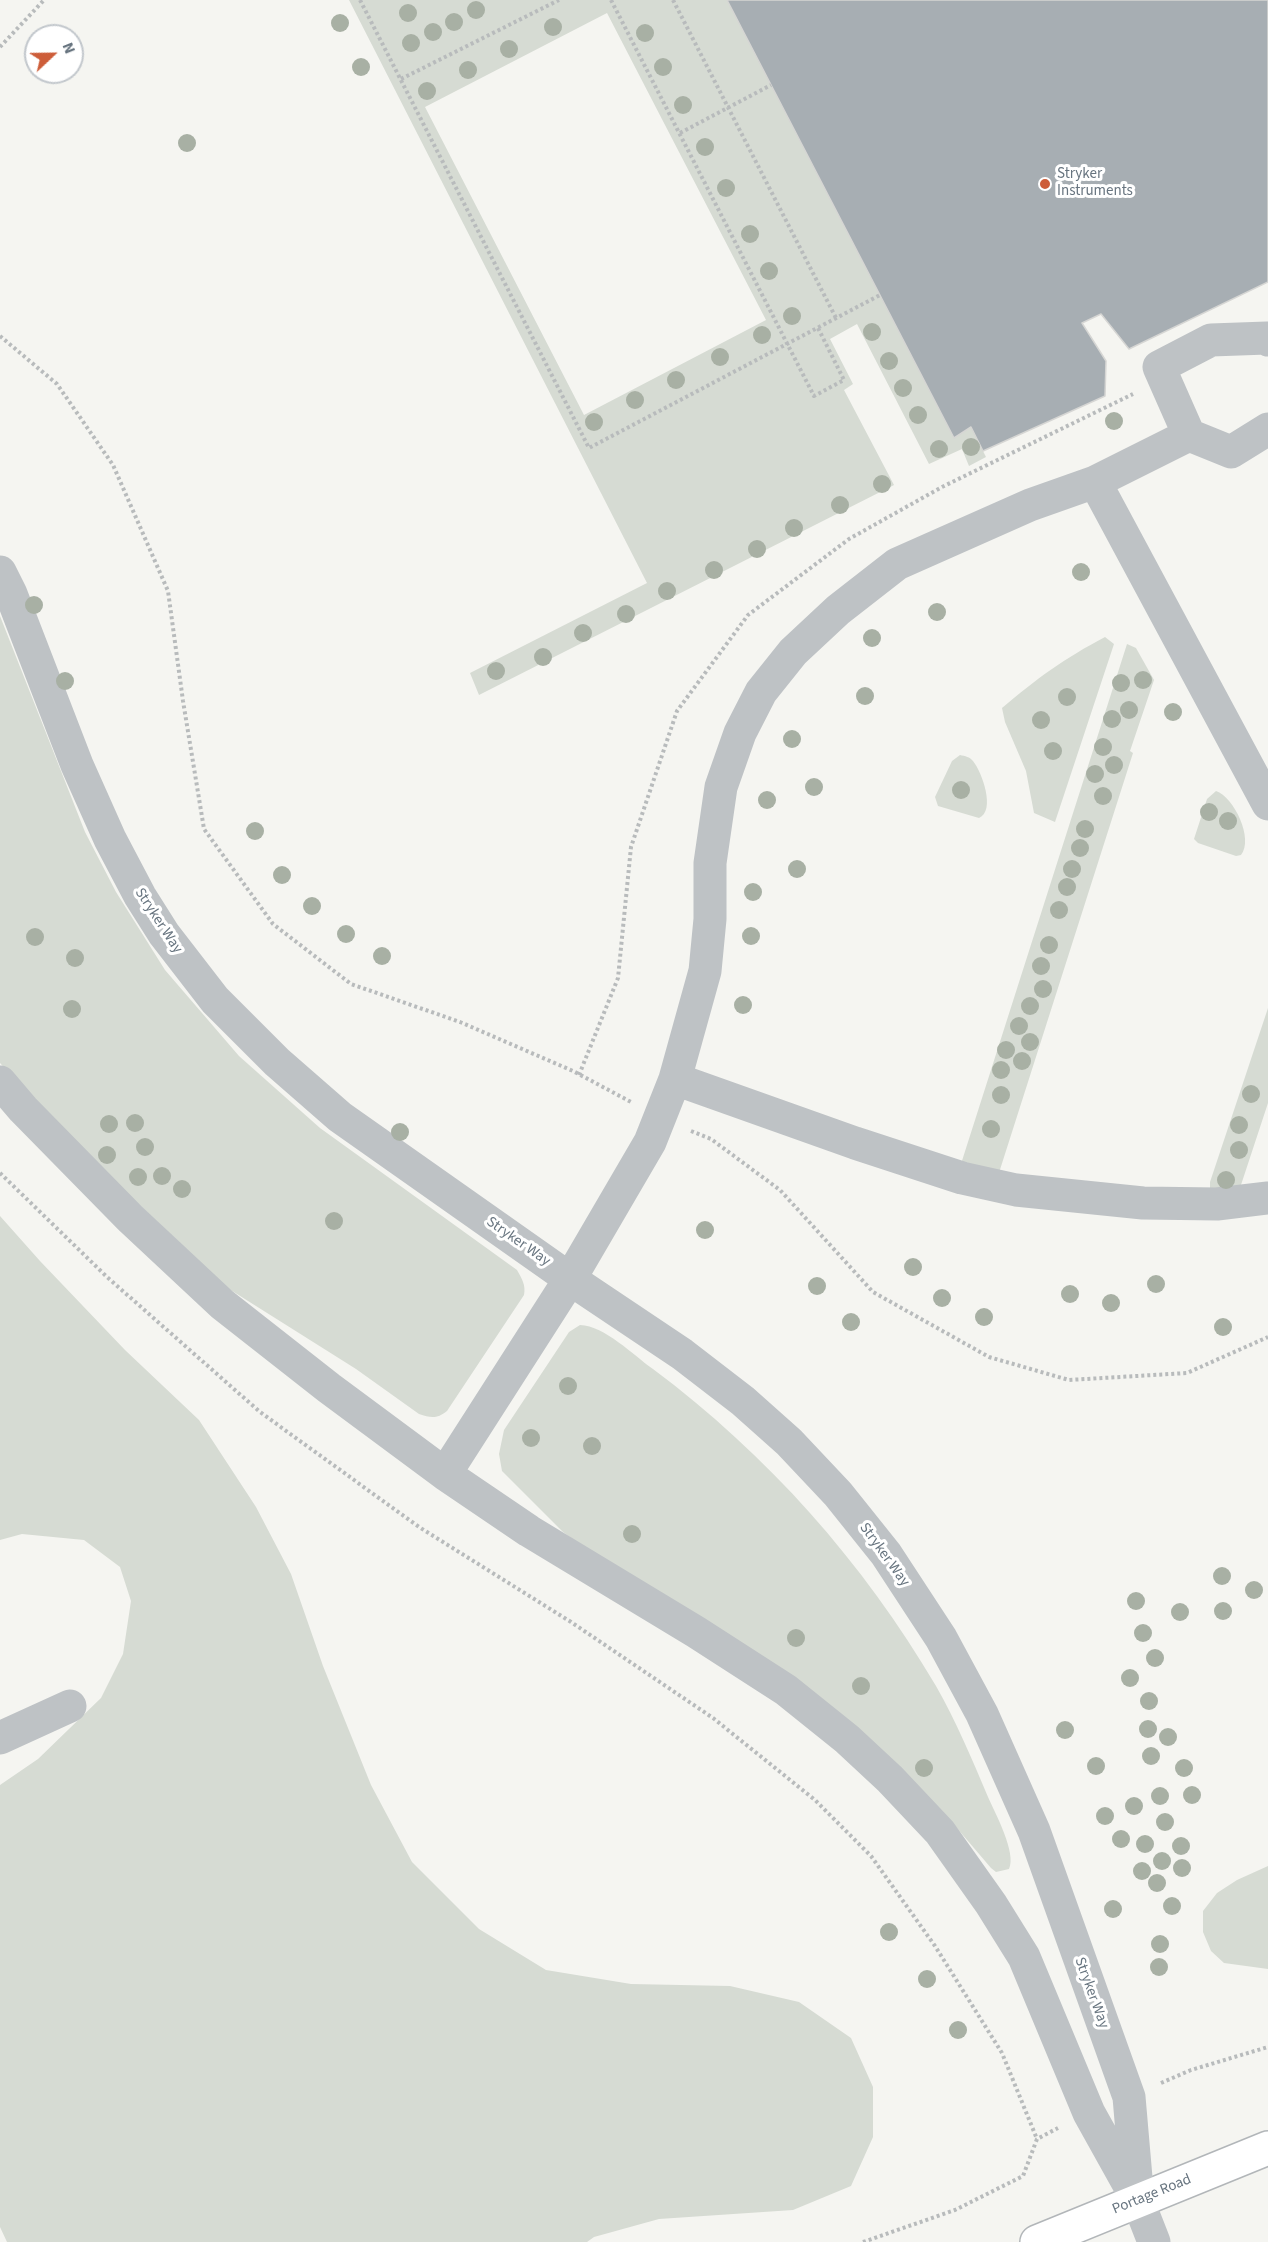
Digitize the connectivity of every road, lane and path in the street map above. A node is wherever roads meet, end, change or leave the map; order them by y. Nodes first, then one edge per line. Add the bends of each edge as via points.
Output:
1 (44, 0) edge
2 (360, 0) edge
3 (559, 0) edge
4 (611, 0) edge
5 (673, 0) edge
6 (0, 47) edge
7 (401, 79) junction
8 (771, 85) dead end
9 (728, 108) junction
10 (680, 134) junction
11 (880, 295) dead end
12 (836, 318) junction
13 (818, 328) junction
14 (0, 336) edge
15 (1268, 340) edge
16 (787, 344) junction
17 (1268, 429) edge
18 (1189, 435) junction
19 (1095, 482) junction
20 (0, 572) edge
21 (1268, 804) edge
22 (675, 1078) junction
23 (0, 1083) edge
24 (660, 1118) junction
25 (0, 1173) edge
26 (1268, 1198) edge
27 (570, 1279) junction
28 (1268, 1337) edge
29 (445, 1474) junction
30 (70, 1706) dead end
31 (0, 1738) edge
32 (1268, 2047) edge
33 (1129, 2097) junction
34 (1089, 2113) junction
35 (1037, 2139) junction
36 (1268, 2148) edge
37 (1138, 2201) junction
38 (863, 2242) edge
39 (1037, 2242) edge
40 (1154, 2242) edge

1 - 6 path
2 - 7 path
3 - 7 path
4 - 10 path
5 - 9 path
7 - 16 path via 589,448
8 - 9 path
9 - 10 path
9 - 12 path
10 - 16 path
11 - 12 path
12 - 13 path
13 - 16 path
13 - 16 path via 844,380 814,396
14 - 24 path via 57,384 113,465 168,591 204,829 273,924 351,984 471,1026 573,1071
15 - 18 street via 1211,340 1159,367
17 - 18 street via 1231,452
18 - 19 street
19 - 21 street
19 - 22 street via 1030,505 897,564 793,652 762,692 740,733 721,787 710,864 705,971
20 - 27 street, Stryker Way via 110,839 164,934 216,1000 277,1062 340,1117
22 - 24 street
22 - 26 street via 855,1143 962,1178 1016,1190 1143,1203 1217,1204
23 - 29 street via 130,1218 222,1304
24 - 27 street
24 - 28 path via 711,1139 780,1190 873,1292 989,1357 1069,1380 1187,1373
25 - 35 path via 107,1277 260,1412 419,1527 571,1622 713,1718 815,1800 871,1856 935,1946 1002,2053
27 - 29 street
27 - 33 street, Stryker Way via 682,1354 743,1401 838,1494 886,1554 941,1638 982,1714 1034,1831
29 - 34 street via 786,1690 890,1779 940,1832 1024,1957
30 - 31 street
32 - 33 path via 1191,2070
33 - 37 street, Stryker Way
34 - 35 path
34 - 37 street
35 - 38 path via 1023,2176 955,2210
36 - 37 main road, Portage Road
37 - 39 main road, Portage Road
37 - 40 street

